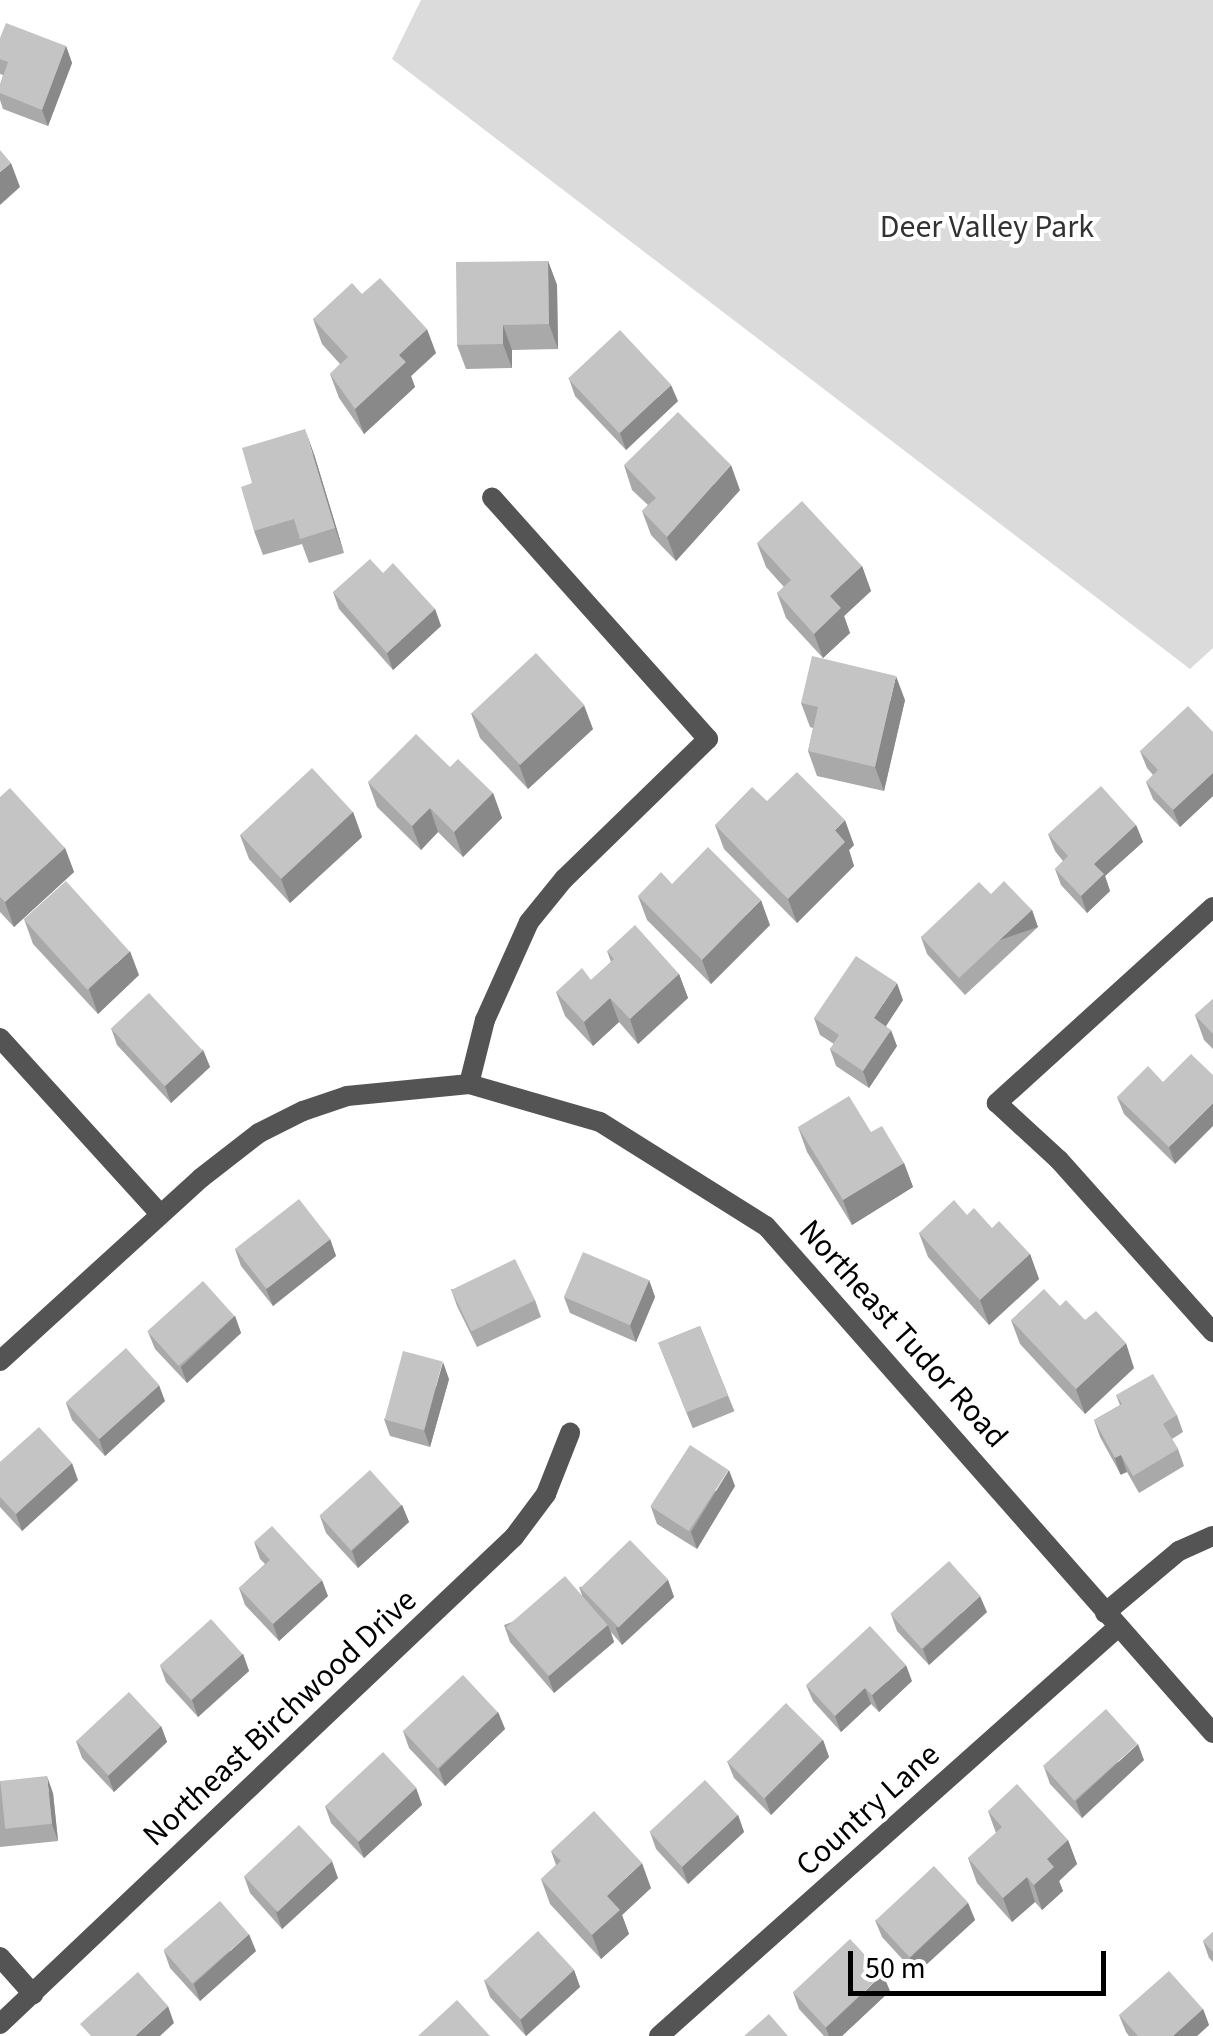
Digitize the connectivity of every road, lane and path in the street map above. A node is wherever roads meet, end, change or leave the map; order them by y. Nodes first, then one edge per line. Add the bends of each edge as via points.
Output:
1 (492, 497) dead end
2 (1213, 907) edge
3 (0, 1038) edge
4 (469, 1084) junction
5 (160, 1214) junction
6 (1213, 1332) edge
7 (0, 1361) edge
8 (570, 1434) dead end
9 (1213, 1536) edge
10 (1111, 1620) junction
11 (1213, 1732) edge
12 (0, 1957) edge
13 (33, 1994) junction
14 (0, 2024) edge
15 (658, 2036) edge

1 - 4 street via 708,739 564,878 528,922 485,1020
2 - 6 street via 997,1104 1059,1160
3 - 5 street
4 - 5 street via 364,1094 303,1111 259,1133
4 - 10 street, Northeast Tudor Road via 600,1122 766,1226
5 - 7 street
8 - 13 street, Northeast Birchwood Drive via 546,1494 514,1538
9 - 10 street, Country Lane via 1179,1551
10 - 11 street, Northeast Tudor Road
10 - 15 street, Country Lane
12 - 13 street
13 - 14 street, Northeast Birchwood Drive

